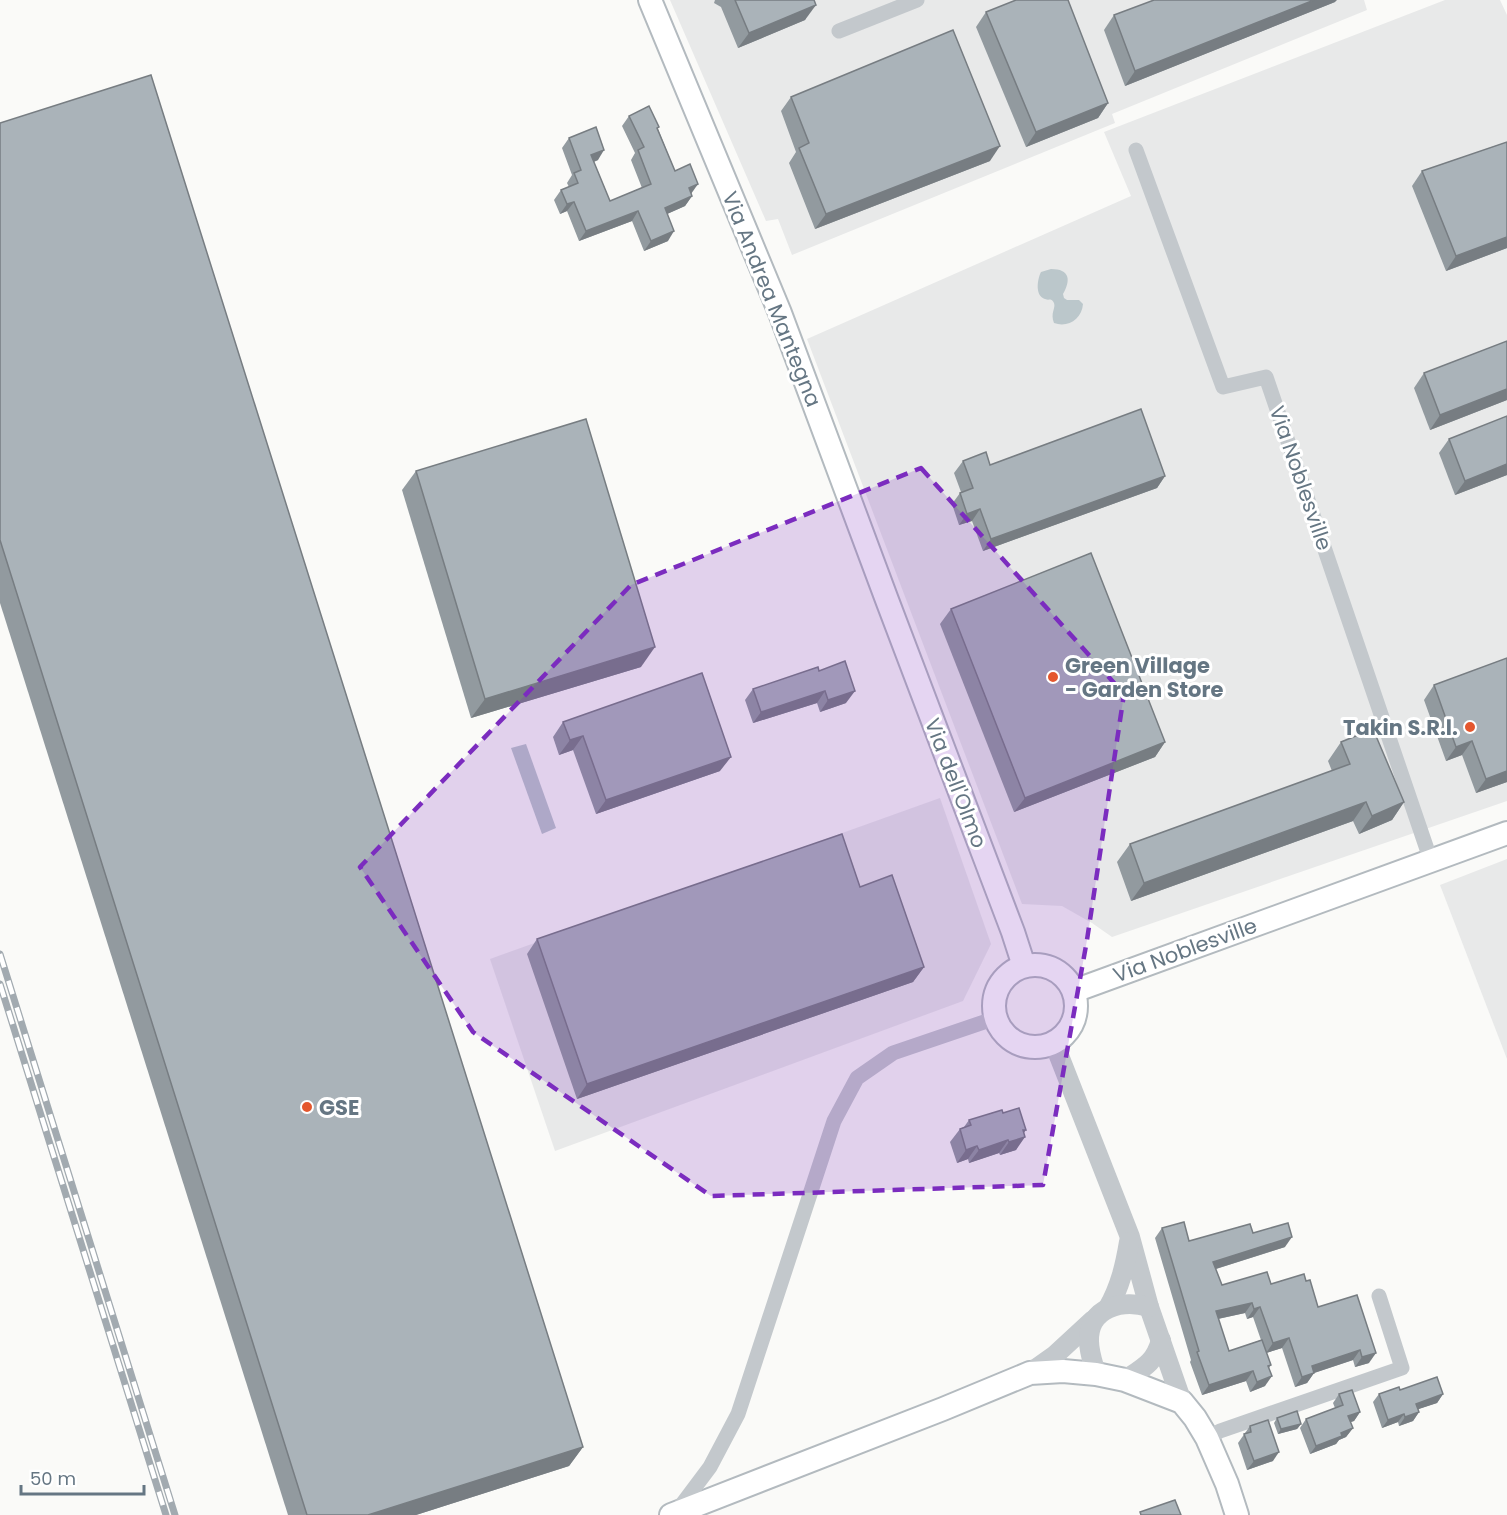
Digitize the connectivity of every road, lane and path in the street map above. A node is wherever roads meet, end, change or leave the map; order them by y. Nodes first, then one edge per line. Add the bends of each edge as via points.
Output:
1 (650, 0) edge
2 (917, 0) edge
3 (839, 31) dead end
4 (1136, 150) dead end
5 (887, 600) joint
6 (1507, 833) edge
7 (1431, 861) junction
8 (1024, 966) junction
9 (1074, 991) junction
10 (996, 1018) junction
11 (1054, 1043) junction
12 (1130, 1237) junction
13 (1379, 1296) dead end
14 (1149, 1307) junction
15 (1102, 1313) junction
16 (1161, 1340) junction
17 (1030, 1373) junction
18 (1096, 1374) junction
19 (1125, 1380) junction
20 (1182, 1402) junction
21 (1207, 1438) junction
22 (673, 1514) edge
23 (1238, 1515) edge

1 - 5 main road, Via Andrea Mantegna via 780,313
2 - 3 street
4 - 7 street, Via Noblesville via 1223,387 1266,377
5 - 8 main road, Via dell'Olmo
6 - 7 main road, Via Noblesville
7 - 9 main road, Via Noblesville
8 - 9 main road via 1041,965 1057,971
8 - 10 main road via 1009,974 999,986 994,1002
9 - 11 main road via 1074,1021
10 - 11 main road via 1005,1034 1019,1044 1037,1047
10 - 22 street via 893,1053 857,1078 834,1121 738,1414 710,1467
11 - 12 street
12 - 14 street
12 - 15 street via 1116,1294
13 - 21 street via 1402,1368
14 - 15 street via 1131,1303
14 - 16 street
15 - 17 street
15 - 18 street via 1090,1328 1089,1338
16 - 19 street via 1147,1366
16 - 20 street
17 - 18 main road
17 - 22 main road
18 - 19 main road
19 - 20 main road
20 - 21 main road
21 - 23 main road

